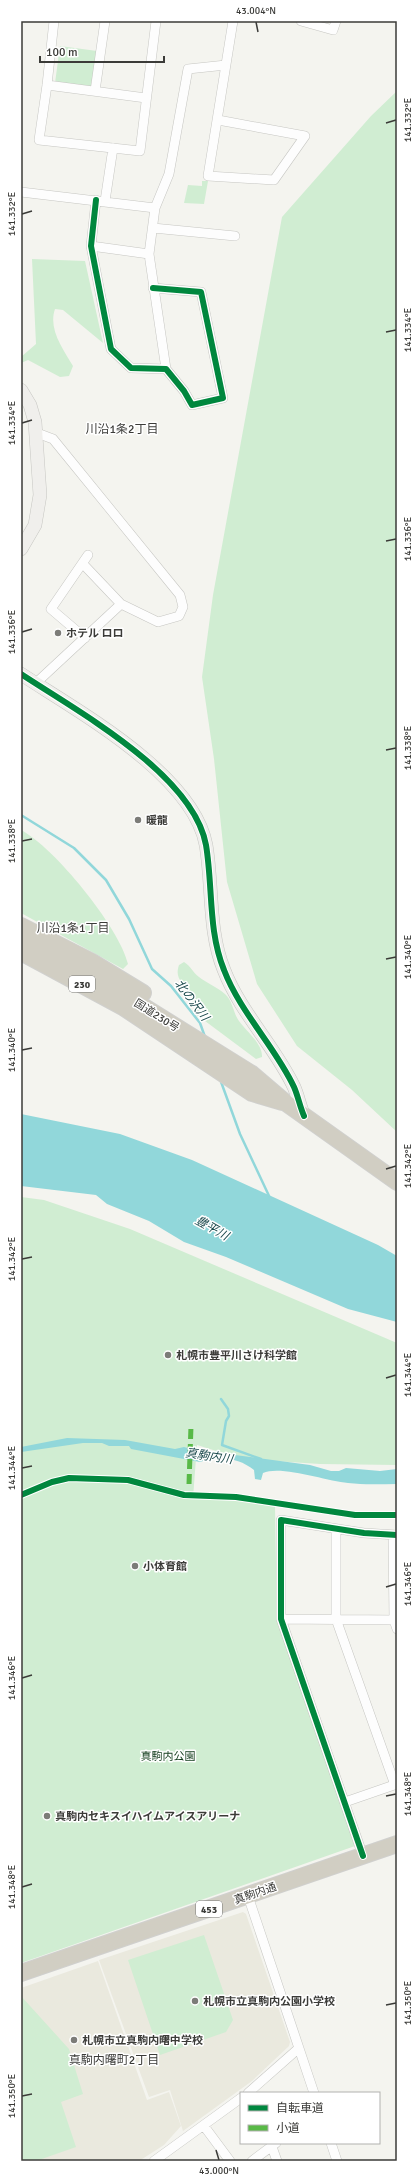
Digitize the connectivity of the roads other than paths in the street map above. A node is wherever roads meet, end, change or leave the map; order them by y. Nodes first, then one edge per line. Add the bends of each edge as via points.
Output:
1 (54, 21) edge
2 (105, 21) edge
3 (156, 21) edge
4 (233, 21) edge
5 (301, 21) edge
6 (336, 21) edge
7 (226, 64) junction
8 (47, 84) junction
9 (95, 91) junction
10 (146, 98) junction
11 (218, 120) junction
12 (113, 148) junction
13 (21, 192) edge
14 (101, 201) junction
15 (155, 208) junction
16 (153, 228) junction
17 (234, 236) dead end
18 (91, 246) junction
19 (149, 254) junction
20 (153, 288) junction
21 (166, 369) junction
22 (21, 390) edge
23 (37, 434) junction
24 (23, 543) edge
25 (88, 555) dead end
26 (82, 564) junction
27 (121, 604) junction
28 (85, 638) junction
29 (21, 674) edge
30 (36, 683) junction
31 (21, 926) edge
32 (21, 939) edge
33 (21, 952) edge
34 (21, 964) edge
35 (224, 1054) junction
36 (237, 1084) junction
37 (286, 1103) junction
38 (304, 1116) junction
39 (397, 1182) edge
40 (336, 1529) junction
41 (395, 1535) edge
42 (281, 1619) junction
43 (336, 1619) junction
44 (395, 1620) edge
45 (397, 1629) edge
46 (396, 1785) edge
47 (345, 1802) junction
48 (397, 1844) edge
49 (363, 1856) junction
50 (248, 1896) junction
51 (21, 1973) edge
52 (299, 2048) junction
53 (249, 2092) edge
54 (314, 2092) edge
55 (240, 2099) edge
56 (204, 2126) junction
57 (331, 2144) edge
58 (274, 2145) edge
59 (154, 2161) edge
60 (230, 2161) edge
61 (252, 2161) edge
62 (277, 2161) edge
63 (337, 2161) edge

1 - 8 street
2 - 9 street
3 - 10 street
4 - 7 street
5 - 6 street via 334,30
7 - 11 street
7 - 15 street via 188,69 170,174
8 - 9 street
8 - 12 street via 39,140
9 - 10 street
10 - 12 street via 140,151
11 - 11 street via 240,125 305,136 274,180 208,176
12 - 14 street
13 - 14 street
14 - 15 street
14 - 18 street
15 - 16 street
16 - 17 street
16 - 19 street
18 - 19 street
18 - 21 street via 111,349 131,368
19 - 20 street
20 - 21 street
20 - 21 street via 201,292 223,398 192,405
22 - 23 street via 30,405
23 - 24 street via 39,510 35,525
23 - 27 street via 53,438 180,595 183,606 179,616 158,622
25 - 26 street
26 - 27 street
26 - 28 street via 51,609
27 - 28 street
28 - 30 street
29 - 30 street
30 - 38 street via 132,748 179,794 192,811 206,844 215,938 223,969 235,993 294,1087
31 - 35 highway, 230 via 124,981 180,1016
32 - 35 highway, 国道230号 / 230 via 81,970
33 - 36 highway, 国道230号 / 230 via 141,1018
34 - 36 highway via 90,999 225,1081
35 - 37 highway, 国道230号 / 230
36 - 37 highway, 国道230号 / 230 via 252,1093
37 - 38 highway, 国道230号 / 230
38 - 39 highway, 国道230号 / 230
40 - 41 street
40 - 42 street via 281,1520
40 - 43 street
41 - 44 street
42 - 43 street
42 - 47 street
43 - 44 street
43 - 46 street
44 - 45 street
46 - 47 street
47 - 49 street
48 - 49 highway, 真駒内通 / 453
49 - 50 highway, 真駒内通 / 453
50 - 51 highway, 真駒内通 / 453
50 - 52 street
52 - 53 street
52 - 54 street
55 - 56 street
56 - 59 street
56 - 60 street
57 - 63 street
58 - 61 street
58 - 62 street

